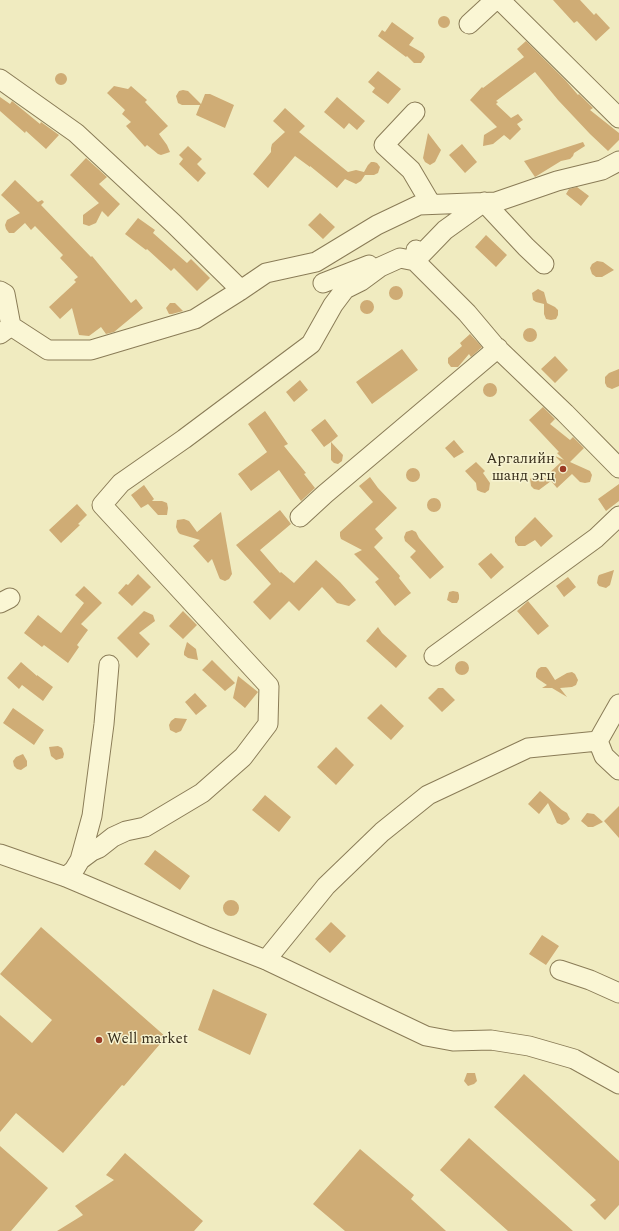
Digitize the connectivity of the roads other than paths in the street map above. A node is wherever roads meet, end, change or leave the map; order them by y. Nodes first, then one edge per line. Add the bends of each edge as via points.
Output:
1 (494, 0) edge
2 (500, 0) edge
3 (469, 24) dead end
4 (0, 79) edge
5 (415, 112) dead end
6 (619, 118) edge
7 (619, 161) edge
8 (484, 202) junction
9 (431, 204) junction
10 (407, 259) junction
11 (544, 264) dead end
12 (323, 283) dead end
13 (241, 290) junction
14 (0, 291) edge
15 (5, 330) edge
16 (498, 348) junction
17 (619, 468) edge
18 (619, 516) edge
19 (300, 517) dead end
20 (434, 656) dead end
21 (109, 664) dead end
22 (619, 704) edge
23 (598, 741) junction
24 (619, 770) edge
25 (0, 854) edge
26 (80, 860) junction
27 (66, 877) junction
28 (266, 960) junction
29 (560, 970) dead end
30 (619, 993) edge
31 (619, 1084) edge

1 - 3 street
2 - 6 street
4 - 13 street via 76,133
5 - 9 street via 384,145 411,170
7 - 8 street via 602,170 557,181 496,202
8 - 9 street
8 - 10 street via 439,218 418,238
8 - 11 street
9 - 13 street via 419,205 377,225 316,262 266,273
10 - 12 street via 374,263
10 - 16 street via 467,312
10 - 26 street via 380,267 345,289 311,344 121,483 102,505 269,686 268,724 243,757 202,793 145,827 113,837
13 - 15 street via 195,319 91,350 48,350
14 - 15 street via 5,294
16 - 17 street
16 - 19 street
18 - 20 street via 596,538
21 - 26 street via 92,816
22 - 23 street
23 - 24 street via 604,756
23 - 28 street via 528,748 428,795 382,832 326,886
25 - 27 street
26 - 27 street
27 - 28 street
28 - 31 street via 426,1036 453,1041 491,1040 529,1046 574,1059
29 - 30 street

